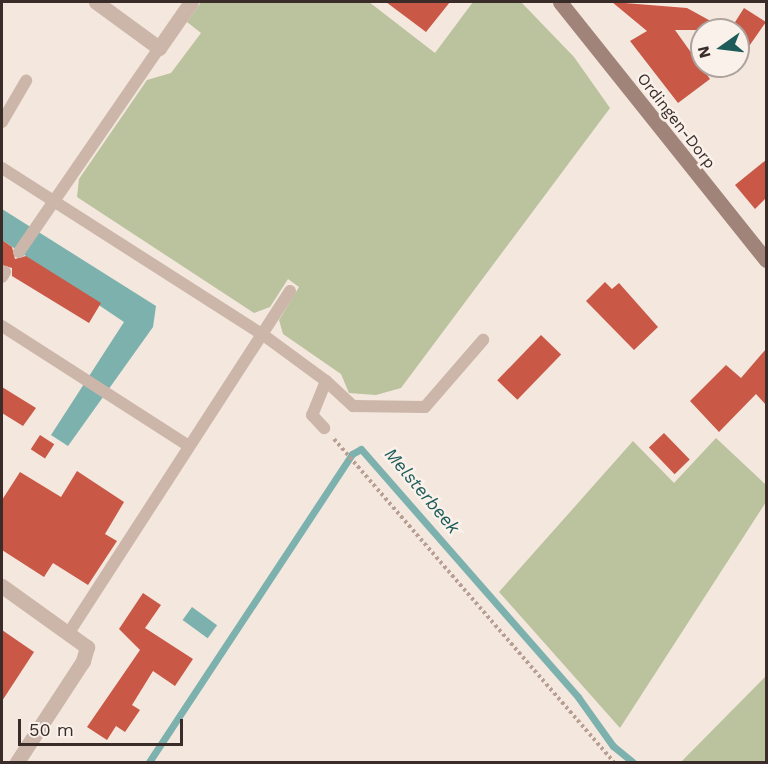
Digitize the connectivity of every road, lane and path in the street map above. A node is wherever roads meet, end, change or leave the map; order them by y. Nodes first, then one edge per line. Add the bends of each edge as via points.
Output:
1 (96, 2) edge
2 (191, 2) edge
3 (561, 2) edge
4 (159, 48) junction
5 (26, 81) dead end
6 (2, 122) edge
7 (2, 168) edge
8 (54, 199) junction
9 (19, 252) dead end
10 (766, 260) edge
11 (290, 291) dead end
12 (2, 326) edge
13 (262, 334) junction
14 (483, 340) dead end
15 (326, 381) junction
16 (324, 428) dead end
17 (189, 446) junction
18 (342, 448) dead end
19 (2, 586) edge
20 (70, 631) junction
21 (17, 762) edge
22 (614, 762) edge

1 - 4 street
2 - 4 street
3 - 10 main road, Ordingen-Dorp
4 - 8 lane
5 - 6 lane
7 - 8 lane
8 - 9 lane
8 - 13 lane
11 - 13 lane
12 - 17 lane
13 - 15 lane
13 - 17 lane
14 - 15 lane via 425,407 353,406
15 - 16 lane via 312,416
17 - 20 lane
18 - 22 path
19 - 20 street
20 - 21 street via 87,647 83,661

